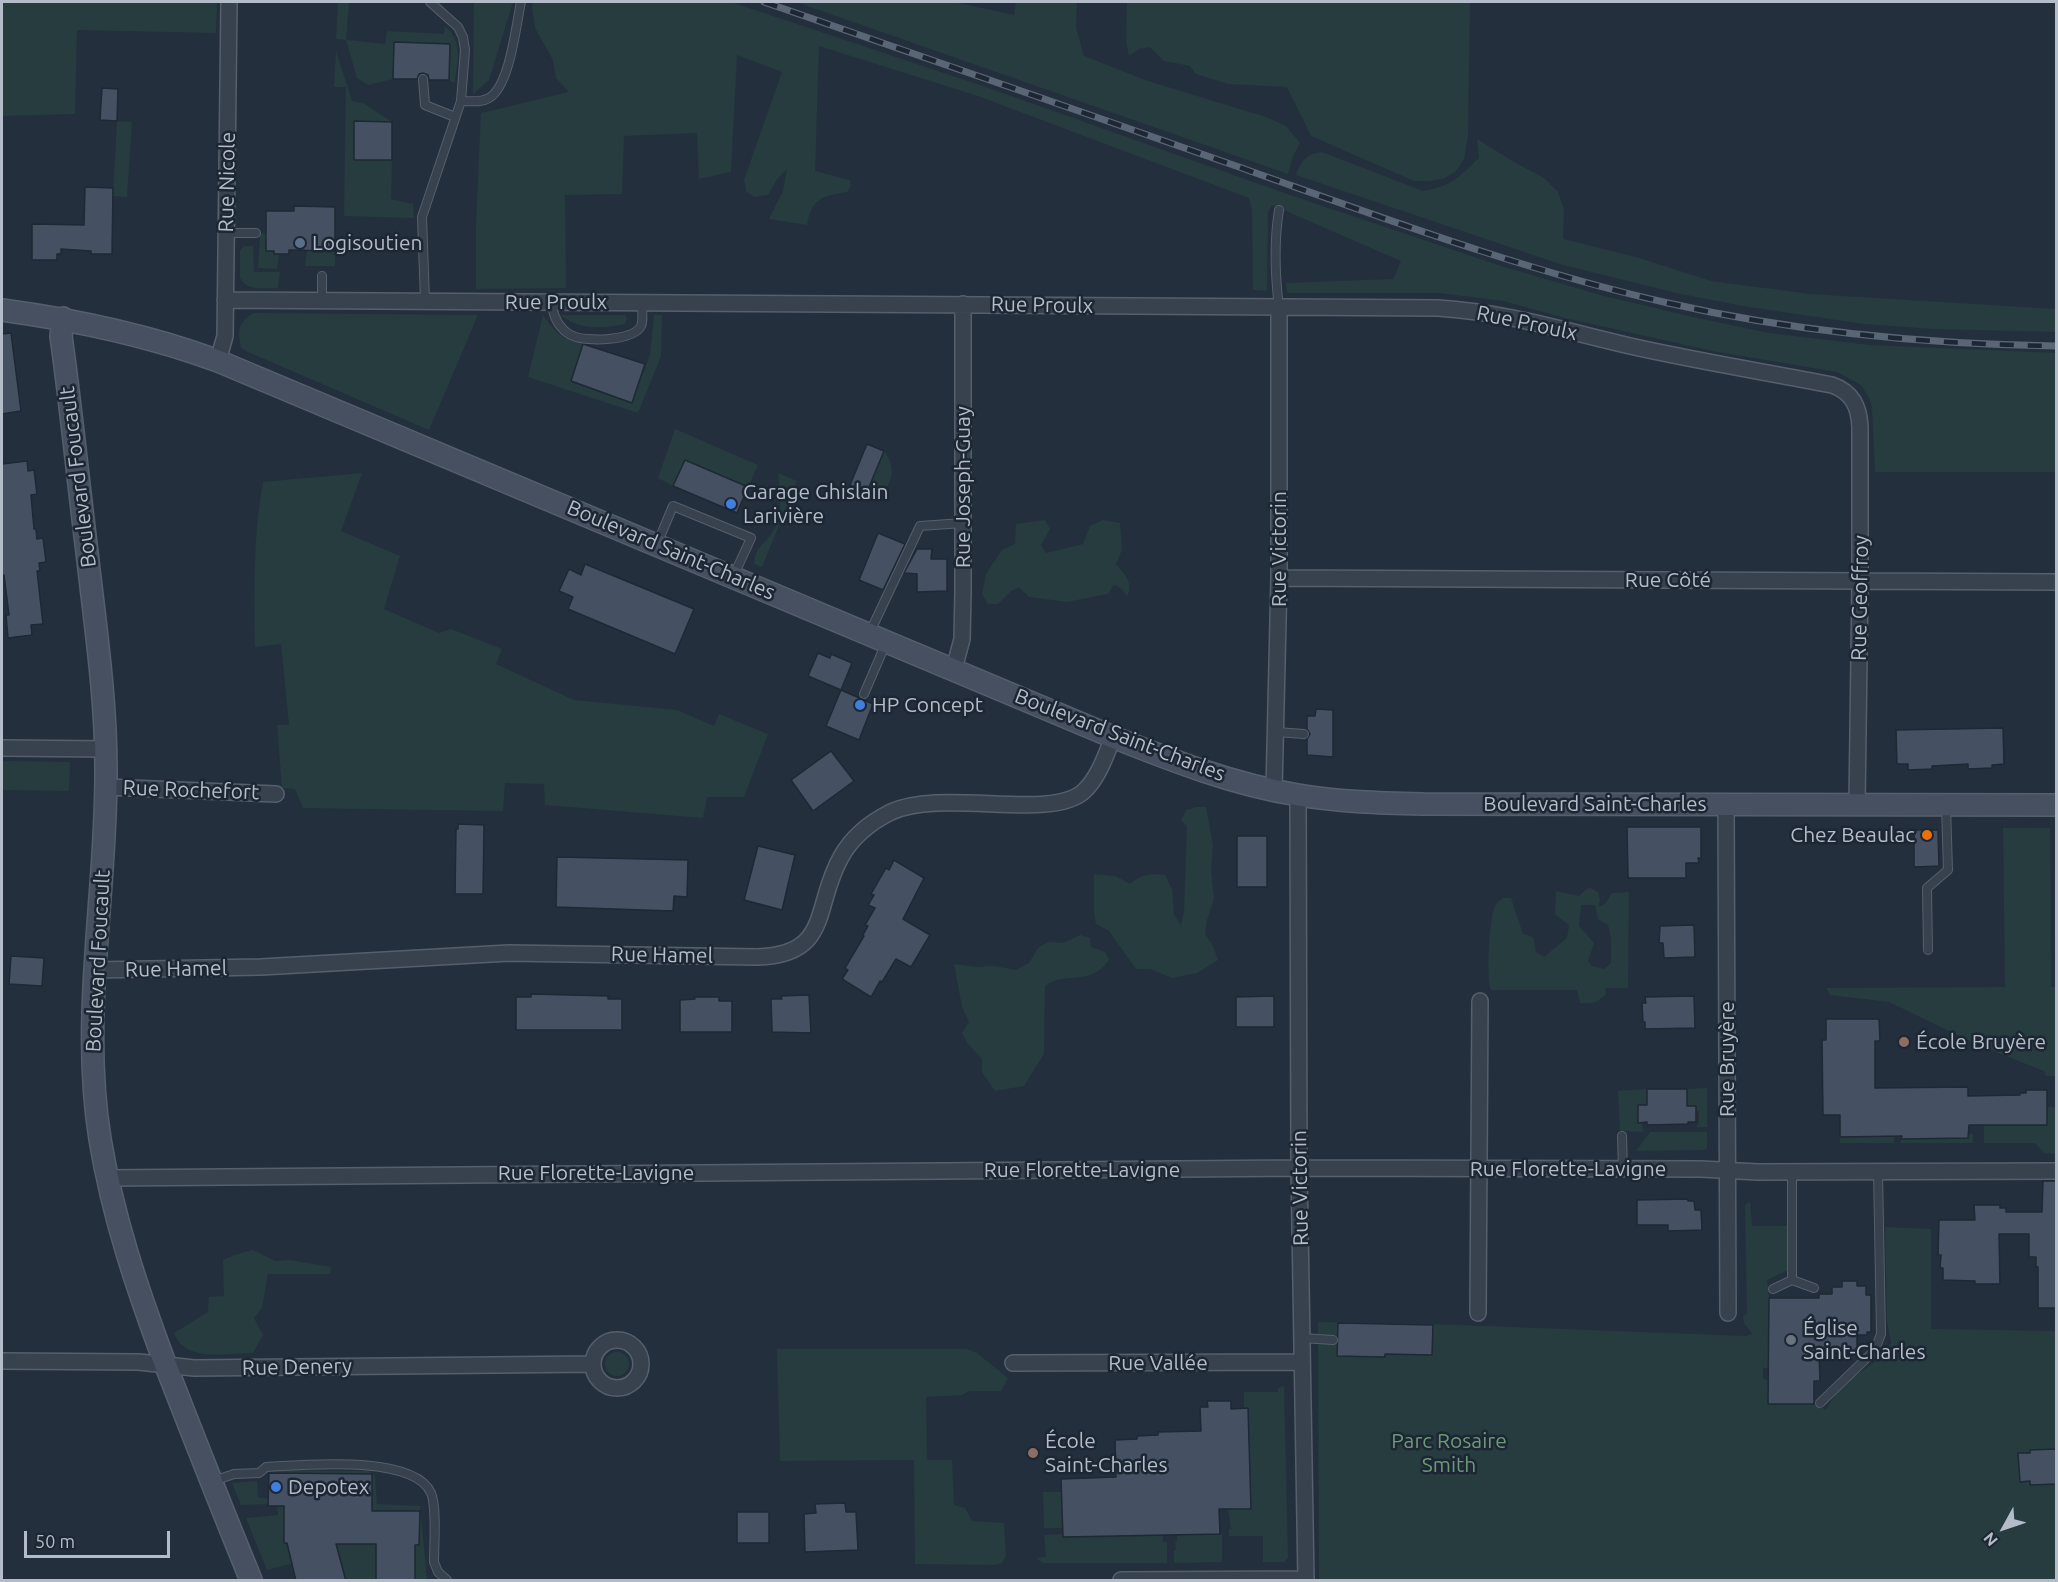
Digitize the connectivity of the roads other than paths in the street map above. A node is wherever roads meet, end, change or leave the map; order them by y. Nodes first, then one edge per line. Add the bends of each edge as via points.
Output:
1 (229, 2) edge
2 (430, 2) edge
3 (521, 2) edge
4 (423, 80) dead end
5 (461, 101) junction
6 (455, 117) junction
7 (1279, 210) dead end
8 (226, 233) junction
9 (256, 233) dead end
10 (322, 276) dead end
11 (225, 300) junction
12 (322, 301) junction
13 (425, 301) junction
14 (551, 302) junction
15 (641, 302) junction
16 (963, 304) junction
17 (1280, 307) junction
18 (2, 310) edge
19 (63, 318) junction
20 (218, 361) junction
21 (1849, 394) joint
22 (963, 523) junction
23 (657, 544) junction
24 (734, 576) junction
25 (1279, 578) junction
26 (1860, 582) junction
27 (2056, 582) edge
28 (878, 637) junction
29 (954, 669) junction
30 (864, 694) dead end
31 (1276, 732) junction
32 (1304, 734) dead end
33 (1113, 737) junction
34 (2, 748) edge
35 (105, 749) junction
36 (106, 787) junction
37 (1275, 790) junction
38 (276, 794) dead end
39 (1298, 795) junction
40 (1726, 804) junction
41 (1857, 805) junction
42 (1946, 805) junction
43 (2056, 805) edge
44 (1928, 950) dead end
45 (94, 970) junction
46 (1480, 1001) dead end
47 (1622, 1136) dead end
48 (1299, 1168) junction
49 (1479, 1169) junction
50 (1623, 1169) junction
51 (1727, 1170) junction
52 (2056, 1170) edge
53 (1792, 1171) junction
54 (1878, 1171) junction
55 (107, 1178) junction
56 (1792, 1280) junction
57 (1814, 1288) dead end
58 (1773, 1289) dead end
59 (1478, 1313) dead end
60 (1728, 1313) dead end
61 (1302, 1338) junction
62 (1333, 1340) dead end
63 (2, 1361) edge
64 (1302, 1362) junction
65 (1013, 1363) dead end
66 (593, 1364) dead end
67 (166, 1365) junction
68 (1820, 1403) dead end
69 (211, 1482) junction
70 (251, 1580) edge
71 (1306, 1580) edge
72 (447, 1581) edge
73 (1121, 1581) edge

1 - 8 street, Rue Nicole
2 - 5 lane via 450,18 463,37
3 - 5 lane via 505,76 498,89 481,101
4 - 6 lane via 425,105
5 - 6 lane
6 - 13 lane via 422,217
7 - 17 lane
8 - 9 lane
8 - 11 street, Rue Nicole
10 - 12 lane
11 - 12 street, Rue Proulx
11 - 20 street, Rue Nicole via 225,336
12 - 13 street, Rue Proulx
13 - 14 street, Rue Proulx
14 - 15 street, Rue Proulx
14 - 15 lane via 561,328 573,336 589,339 610,339 637,332 642,321
15 - 16 street, Rue Proulx
16 - 17 street, Rue Proulx
16 - 22 street, Rue Joseph-Guay
17 - 21 street, Rue Proulx via 1476,311 1832,385
17 - 25 street, Rue Victorin
18 - 19 street, Boulevard Saint-Charles
19 - 20 street, Boulevard Saint-Charles via 144,336
19 - 35 street, Boulevard Foucault via 61,336 99,651
20 - 23 street, Boulevard Saint-Charles
21 - 26 street, Rue Geoffroy via 1860,416
22 - 28 lane via 920,526
22 - 29 street, Rue Joseph-Guay via 962,639
23 - 24 street, Boulevard Saint-Charles
23 - 24 lane via 673,506 751,538
24 - 28 street, Boulevard Saint-Charles
25 - 26 street, Rue Côté
25 - 31 street, Rue Victorin
26 - 27 street, Rue Côté
26 - 41 street, Rue Geoffroy
28 - 29 street, Boulevard Saint-Charles
28 - 30 lane
29 - 33 street, Boulevard Saint-Charles
31 - 32 lane
31 - 37 street, Rue Victorin
33 - 37 street, Boulevard Saint-Charles
33 - 45 street, Rue Hamel via 1089,786 1071,800 1041,804 922,803 879,819 840,858 812,935 803,945 780,956 509,952 261,967
34 - 35 street
35 - 36 street, Boulevard Foucault
36 - 38 street, Rue Rochefort
36 - 45 street, Boulevard Foucault
37 - 39 street, Boulevard Saint-Charles
39 - 40 street, Boulevard Saint-Charles via 1354,802
39 - 48 street, Rue Victorin
40 - 41 street, Boulevard Saint-Charles
40 - 51 street, Rue Bruyère
41 - 42 street, Boulevard Saint-Charles
42 - 43 street, Boulevard Saint-Charles
42 - 44 lane via 1948,870 1927,888
45 - 55 street, Boulevard Foucault via 94,1080
46 - 49 street
47 - 50 lane
48 - 49 street, Rue Florette-Lavigne
48 - 55 street, Rue Florette-Lavigne
48 - 61 street, Rue Victorin
49 - 50 street, Rue Florette-Lavigne
49 - 59 street
50 - 51 street, Rue Florette-Lavigne
51 - 53 street, Rue Florette-Lavigne
51 - 60 street, Rue Bruyère
52 - 54 street, Rue Florette-Lavigne
53 - 54 street, Rue Florette-Lavigne
53 - 56 lane
54 - 68 lane via 1881,1334 1875,1350
55 - 67 street, Boulevard Foucault via 127,1257
56 - 57 lane
56 - 58 lane
61 - 62 lane
61 - 64 street, Rue Victorin
63 - 67 street, Rue Denery
64 - 65 street, Rue Vallée
64 - 71 street, Rue Victorin
66 - 67 street, Rue Denery via 194,1368
67 - 69 street, Boulevard Foucault
69 - 70 street, Boulevard Foucault
69 - 72 lane via 234,1474 259,1473 266,1467 343,1464 375,1466 412,1475 425,1484 433,1499 434,1562
71 - 73 street

